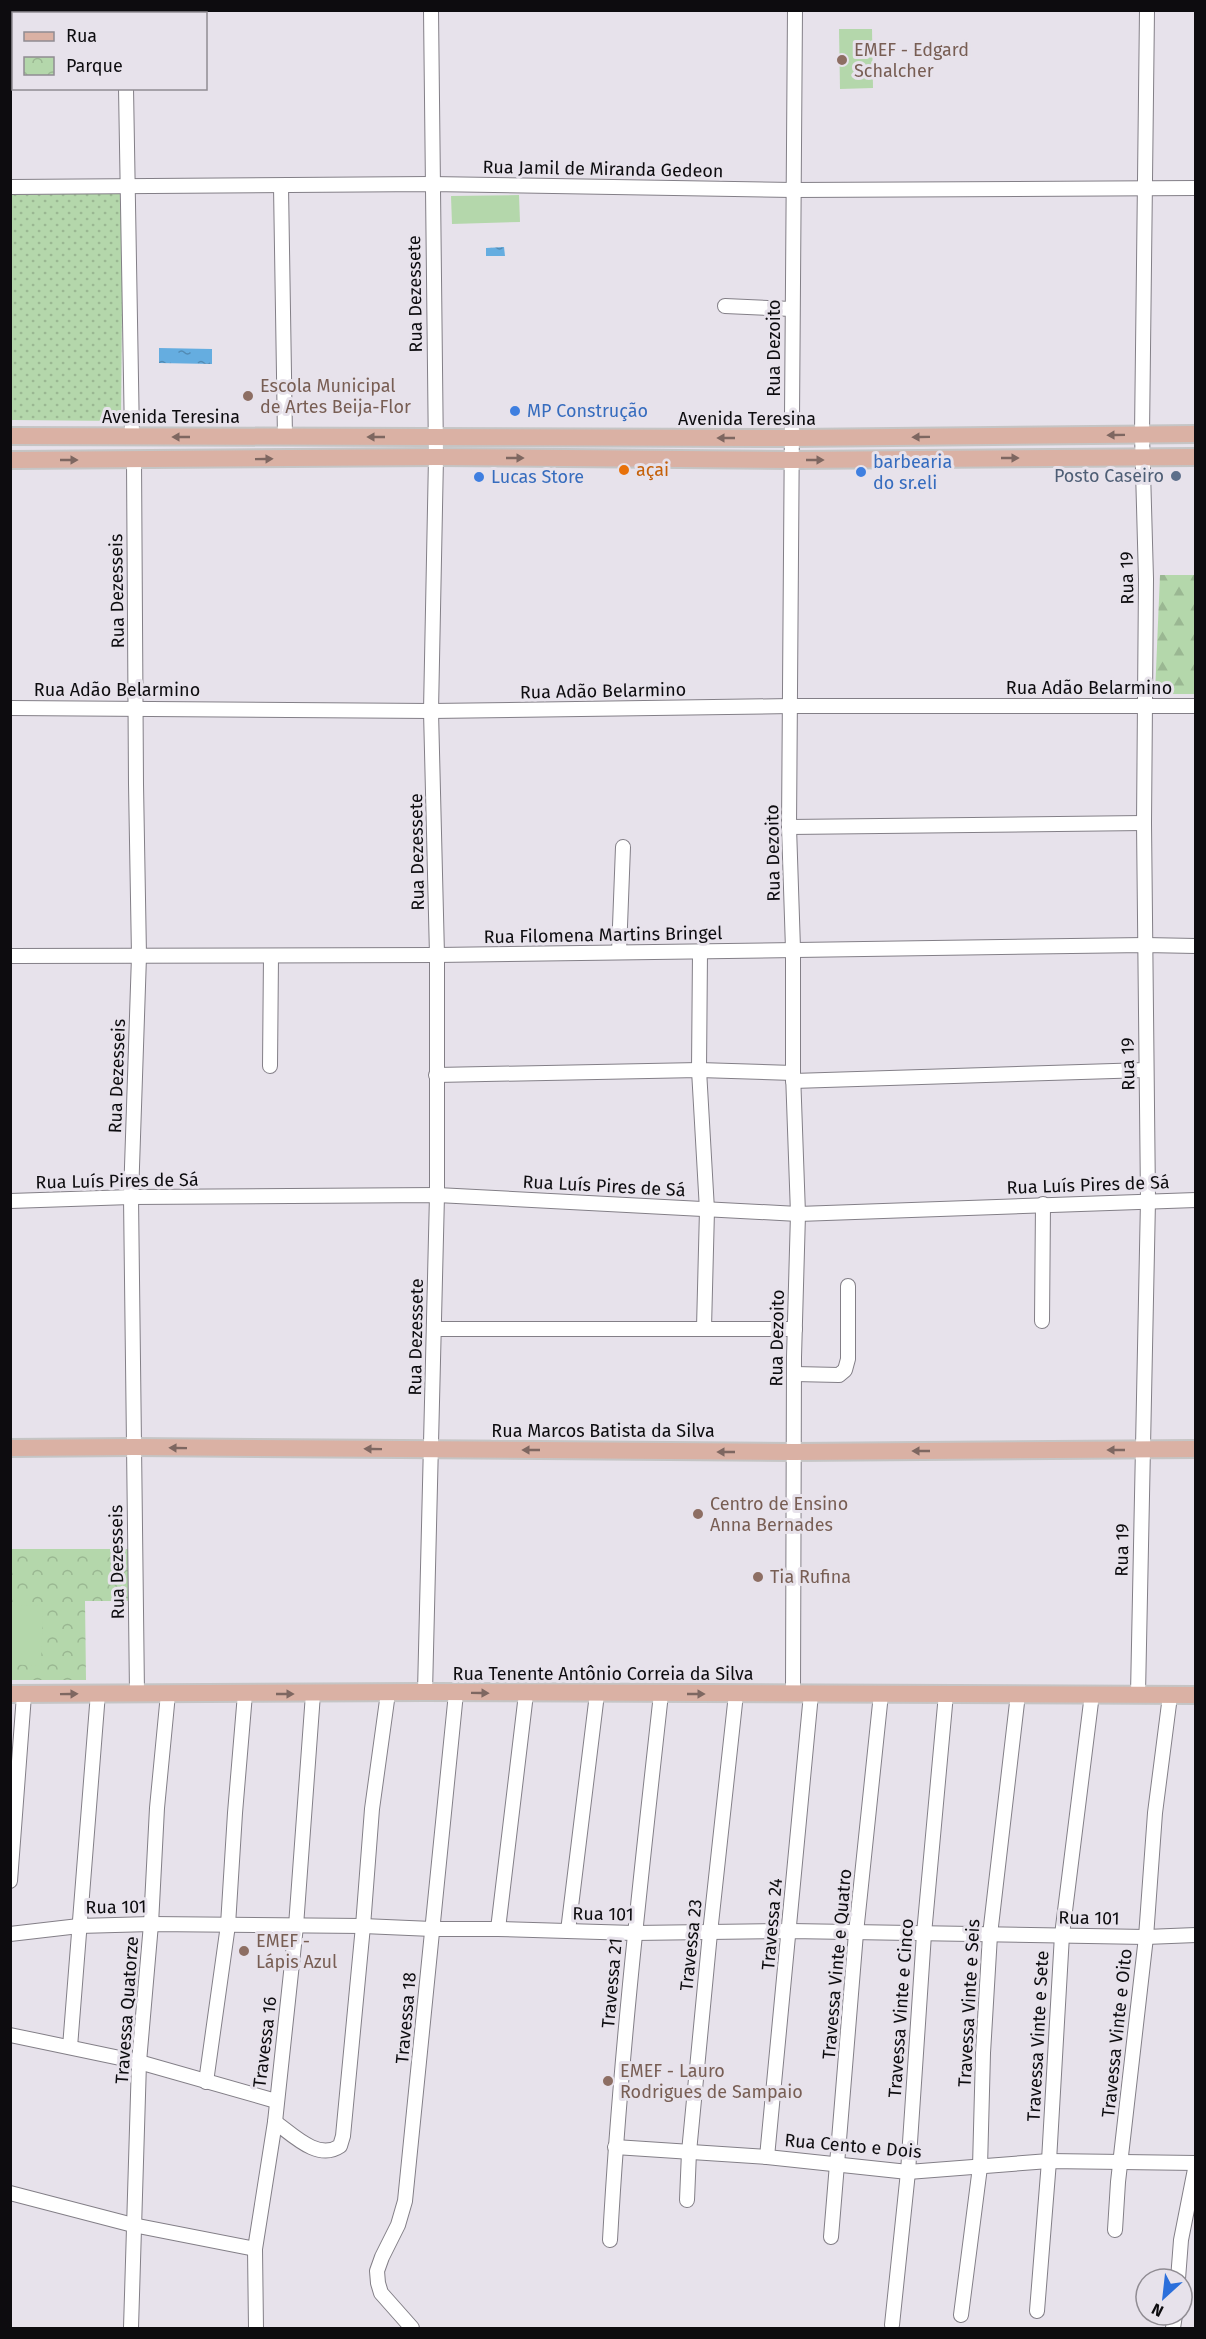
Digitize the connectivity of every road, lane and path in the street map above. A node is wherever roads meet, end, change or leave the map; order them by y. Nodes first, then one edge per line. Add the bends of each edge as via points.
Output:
1 (430, 10) edge
2 (795, 10) edge
3 (1147, 10) edge
4 (126, 90) edge
5 (431, 184) junction
6 (127, 186) junction
7 (282, 186) junction
8 (10, 187) edge
9 (1146, 188) junction
10 (1196, 188) edge
11 (793, 190) junction
12 (725, 306) dead end
13 (792, 309) junction
14 (1142, 434) junction
15 (1196, 434) edge
16 (10, 436) edge
17 (132, 437) junction
18 (285, 437) junction
19 (435, 437) junction
20 (540, 437) junction
21 (490, 438) junction
22 (792, 438) junction
23 (436, 457) junction
24 (1196, 457) edge
25 (491, 458) junction
26 (541, 458) junction
27 (1143, 458) junction
28 (10, 460) edge
29 (134, 460) junction
30 (792, 460) junction
31 (1146, 705) junction
32 (791, 706) junction
33 (1196, 706) edge
34 (137, 707) junction
35 (10, 708) edge
36 (431, 711) junction
37 (1144, 822) junction
38 (789, 827) junction
39 (623, 847) dead end
40 (1145, 945) junction
41 (1196, 946) edge
42 (793, 949) junction
43 (620, 952) junction
44 (699, 952) junction
45 (437, 955) junction
46 (10, 956) edge
47 (139, 956) junction
48 (271, 956) junction
49 (270, 1066) dead end
50 (699, 1070) junction
51 (1146, 1070) junction
52 (436, 1075) junction
53 (793, 1077) junction
54 (437, 1195) junction
55 (131, 1197) junction
56 (1148, 1200) junction
57 (1196, 1200) edge
58 (10, 1201) edge
59 (1043, 1204) junction
60 (707, 1210) junction
61 (798, 1214) junction
62 (848, 1286) dead end
63 (1042, 1321) dead end
64 (704, 1328) junction
65 (435, 1329) junction
66 (795, 1329) junction
67 (795, 1374) junction
68 (134, 1447) junction
69 (10, 1448) edge
70 (1196, 1449) edge
71 (432, 1450) junction
72 (1142, 1450) junction
73 (794, 1452) junction
74 (425, 1692) junction
75 (98, 1693) junction
76 (137, 1693) junction
77 (388, 1693) junction
78 (456, 1693) junction
79 (17, 1694) edge
80 (245, 1694) junction
81 (313, 1694) junction
82 (526, 1694) junction
83 (597, 1694) junction
84 (661, 1694) junction
85 (736, 1694) junction
86 (793, 1694) junction
87 (812, 1694) junction
88 (881, 1694) junction
89 (946, 1694) junction
90 (1018, 1694) junction
91 (1092, 1694) junction
92 (1138, 1694) junction
93 (168, 1695) junction
94 (1196, 1695) edge
95 (1170, 1696) junction
96 (10, 1881) edge
97 (151, 1924) junction
98 (228, 1925) junction
99 (79, 1926) junction
100 (296, 1926) junction
101 (363, 1926) junction
102 (432, 1929) junction
103 (498, 1929) junction
104 (568, 1931) junction
105 (790, 1931) junction
106 (634, 1933) junction
107 (710, 1933) junction
108 (856, 1933) junction
109 (10, 1934) edge
110 (924, 1934) junction
111 (990, 1935) junction
112 (1062, 1935) junction
113 (1196, 1935) edge
114 (1146, 1937) junction
115 (10, 2035) edge
116 (70, 2047) junction
117 (139, 2062) junction
118 (206, 2082) junction
119 (276, 2101) junction
120 (275, 2122) junction
121 (615, 2147) junction
122 (689, 2152) junction
123 (767, 2157) junction
124 (1049, 2161) junction
125 (1121, 2162) junction
126 (1196, 2163) edge
127 (838, 2165) junction
128 (980, 2167) junction
129 (908, 2172) junction
130 (10, 2193) edge
131 (687, 2200) dead end
132 (133, 2225) junction
133 (1115, 2230) dead end
134 (831, 2237) dead end
135 (610, 2240) dead end
136 (255, 2249) junction
137 (1179, 2267) edge
138 (1037, 2311) dead end
139 (961, 2315) dead end
140 (892, 2325) dead end
141 (131, 2328) edge
142 (256, 2328) edge
143 (412, 2328) edge

1 - 5 street, Rua Dezessete
2 - 11 street, Rua Dezoito
3 - 9 street, Rua 19
4 - 6 street
5 - 7 street, Rua Jamil de Miranda Gedeon
5 - 11 street, Rua Jamil de Miranda Gedeon
5 - 19 street, Rua Dezessete
6 - 7 street, Rua Jamil de Miranda Gedeon
6 - 8 street, Rua Jamil de Miranda Gedeon
6 - 17 street
7 - 18 street
9 - 10 street, Rua Jamil de Miranda Gedeon
9 - 11 street, Rua Jamil de Miranda Gedeon
9 - 14 street, Rua 19
11 - 13 street, Rua Dezoito
12 - 13 street
13 - 22 street, Rua Dezoito
14 - 15 main road, Avenida Teresina
14 -> 22 main road, Avenida Teresina
14 - 27 street, Rua 19
16 - 17 main road, Avenida Teresina
18 -> 17 main road, Avenida Teresina
19 -> 18 main road, Avenida Teresina
19 - 21 main road, Avenida Teresina
19 - 23 street, Rua Dezessete
20 - 21 main road, Avenida Teresina
22 -> 20 main road, Avenida Teresina
20 - 26 main road
21 - 25 main road
22 - 30 street, Rua Dezoito
23 - 25 main road
29 -> 23 main road
23 - 36 street, Rua Dezessete
24 - 27 main road
25 -> 26 main road
26 - 30 main road
30 -> 27 main road
27 - 31 street, Rua 19
28 -> 29 main road
29 - 34 street, Rua Dezesseis
30 - 32 street, Rua Dezoito
31 - 32 street, Rua Adão Belarmino
31 - 33 street, Rua Adão Belarmino
31 - 37 street, Rua 19
32 - 36 street, Rua Adão Belarmino
32 - 38 street, Rua Dezoito
34 - 35 street, Rua Adão Belarmino
34 - 36 street, Rua Adão Belarmino
34 - 47 street, Rua Dezesseis
36 - 45 street, Rua Dezessete
37 - 38 street
37 - 40 street, Rua 19
38 - 42 street, Rua Dezoito
39 - 43 street
40 - 41 street, Rua Filomena Martins Bringel
40 - 42 street, Rua Filomena Martins Bringel
40 - 51 street, Rua 19
42 - 44 street, Rua Filomena Martins Bringel
42 - 53 street, Rua Dezoito
43 - 44 street, Rua Filomena Martins Bringel
43 - 45 street, Rua Filomena Martins Bringel
44 - 50 street
45 - 48 street, Rua Filomena Martins Bringel
45 - 52 street, Rua Dezessete
46 - 47 street, Rua Filomena Martins Bringel
47 - 48 street, Rua Filomena Martins Bringel
47 - 55 street, Rua Dezesseis
48 - 49 street
50 - 52 street
50 - 53 street
50 - 60 street
51 - 53 street
51 - 56 street, Rua 19
52 - 54 street, Rua Dezessete
53 - 61 street, Rua Dezoito
54 - 55 street, Rua Luís Pires de Sá
54 - 60 street, Rua Luís Pires de Sá
54 - 65 street, Rua Dezessete
55 - 58 street, Rua Luís Pires de Sá
55 - 68 street, Rua Dezesseis
56 - 57 street, Rua Luís Pires de Sá
56 - 59 street, Rua Luís Pires de Sá
56 - 72 street, Rua 19
59 - 61 street, Rua Luís Pires de Sá
59 - 63 street
60 - 61 street, Rua Luís Pires de Sá
60 - 64 street
61 - 66 street, Rua Dezoito
62 - 67 street via 845,1370 839,1375
64 - 65 street
64 - 66 street
65 - 71 street, Rua Dezessete
66 - 67 street, Rua Dezoito
67 - 73 street, Rua Dezoito
68 - 69 main road, Rua Marcos Batista da Silva
71 -> 68 main road, Rua Marcos Batista da Silva
68 - 76 street, Rua Dezesseis
70 - 72 main road, Rua Marcos Batista da Silva
73 -> 71 main road, Rua Marcos Batista da Silva
71 - 74 street, Rua Dezessete
72 -> 73 main road, Rua Marcos Batista da Silva
72 - 92 street, Rua 19
73 - 86 street, Rua Dezoito
74 - 77 main road, Rua Tenente Antônio Correia da Silva
74 - 78 main road, Rua Tenente Antônio Correia da Silva
75 - 76 main road, Rua Tenente Antônio Correia da Silva
79 -> 75 main road, Rua Tenente Antônio Correia da Silva
75 - 99 street
76 - 93 main road, Rua Tenente Antônio Correia da Silva
77 - 81 main road, Rua Tenente Antônio Correia da Silva
77 - 101 street via 372,1809
78 -> 82 main road, Rua Tenente Antônio Correia da Silva
78 - 102 street, Travessa 18
79 - 96 street
80 -> 81 main road, Rua Tenente Antônio Correia da Silva
80 - 93 main road, Rua Tenente Antônio Correia da Silva
80 - 98 street
81 - 100 street, Travessa 16
82 - 83 main road, Rua Tenente Antônio Correia da Silva
82 - 103 street
83 - 84 main road, Rua Tenente Antônio Correia da Silva
83 - 104 street
84 -> 85 main road, Rua Tenente Antônio Correia da Silva
84 - 106 street, Travessa 21
85 - 86 main road, Rua Tenente Antônio Correia da Silva
85 - 107 street, Travessa 23
86 - 87 main road, Rua Tenente Antônio Correia da Silva
87 - 88 main road, Rua Tenente Antônio Correia da Silva
87 - 105 street, Travessa 24
88 - 89 main road, Rua Tenente Antônio Correia da Silva
88 - 108 street, Travessa Vinte e Quatro
89 - 90 main road, Rua Tenente Antônio Correia da Silva
89 - 110 street, Travessa Vinte e Cinco
90 - 91 main road, Rua Tenente Antônio Correia da Silva
90 - 111 street, Travessa Vinte e Seis
91 - 92 main road, Rua Tenente Antônio Correia da Silva
91 - 112 street, Travessa Vinte e Sete
92 - 95 main road, Rua Tenente Antônio Correia da Silva
93 - 97 street, Travessa Quatorze
94 - 95 main road, Rua Tenente Antônio Correia da Silva
95 - 114 street, Travessa Vinte e Oito via 1155,1813
97 - 98 street, Rua 101
97 - 99 street, Rua 101
97 - 117 street, Travessa Quatorze
98 - 100 street, Rua 101
98 - 118 street
99 - 109 street, Rua 101
99 - 116 street
100 - 101 street, Rua 101
100 - 119 street, Travessa 16
101 - 102 street, Rua 101
101 - 120 street via 340,2146 333,2151 309,2146
102 - 103 street, Rua 101
102 - 143 street, Travessa 18 via 405,2201 377,2271 381,2293
103 - 104 street, Rua 101
104 - 106 street, Rua 101
105 - 107 street, Rua 101
105 - 108 street, Rua 101
105 - 123 street, Travessa 24
106 - 107 street, Rua 101
106 - 121 street, Travessa 21
107 - 122 street, Travessa 23
108 - 110 street, Rua 101
108 - 127 street, Travessa Vinte e Quatro
110 - 111 street, Rua 101
110 - 129 street, Travessa Vinte e Cinco
111 - 112 street, Rua 101
111 - 128 street, Travessa Vinte e Seis
112 - 114 street, Rua 101
112 - 124 street, Travessa Vinte e Sete
113 - 114 street, Rua 101
114 - 125 street, Travessa Vinte e Oito
115 - 116 street
116 - 117 street
117 - 118 street
117 - 132 street, Travessa Quatorze
118 - 119 street
119 - 120 street, Travessa 16
120 - 136 street, Travessa 16
121 - 122 street, Rua Cento e Dois
121 - 135 street, Travessa 21
122 - 123 street, Rua Cento e Dois
122 - 131 street, Travessa 23
123 - 127 street, Rua Cento e Dois
124 - 125 street, Rua Cento e Dois
124 - 128 street, Rua Cento e Dois
124 - 138 street, Travessa Vinte e Sete
125 - 126 street, Rua Cento e Dois
125 - 133 street, Travessa Vinte e Oito
126 - 137 street
127 - 129 street, Rua Cento e Dois
127 - 134 street, Travessa Vinte e Quatro
128 - 129 street, Rua Cento e Dois
128 - 139 street, Travessa Vinte e Seis
129 - 140 street, Travessa Vinte e Cinco
130 - 132 street
132 - 136 street
132 - 141 street, Travessa Quatorze
136 - 142 street

